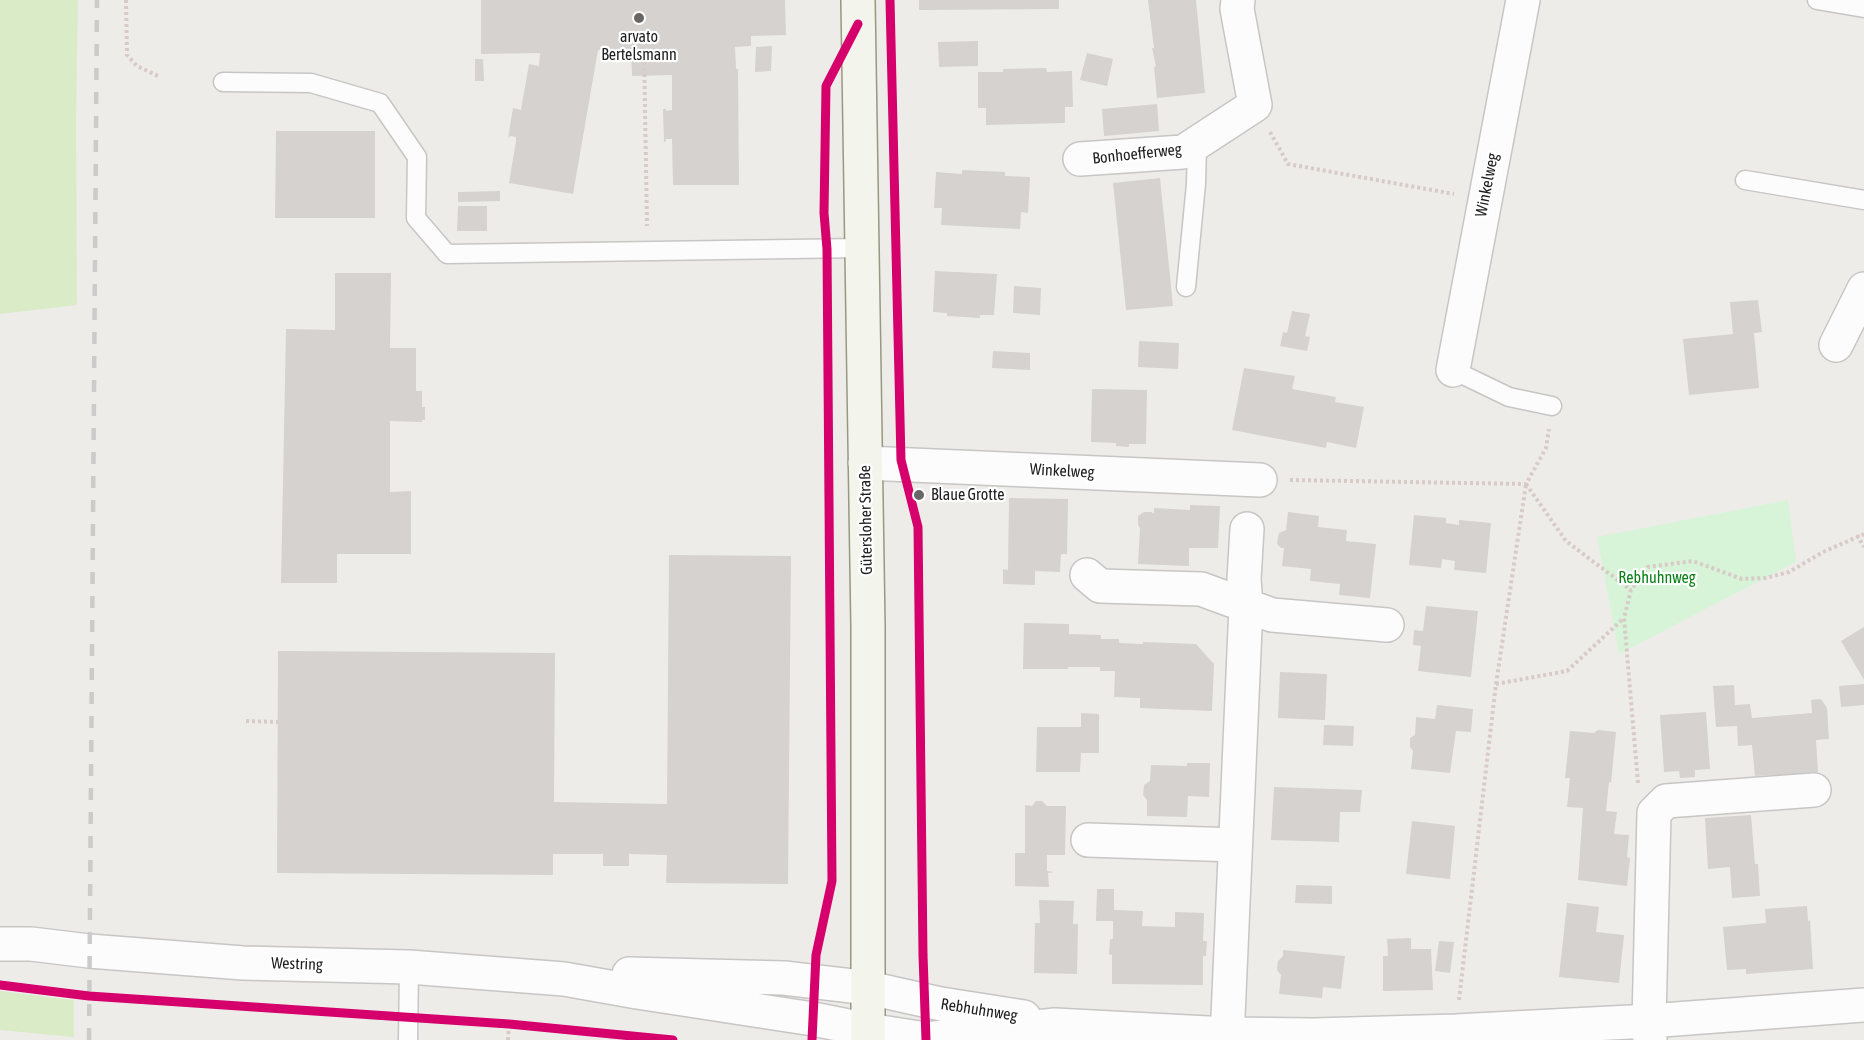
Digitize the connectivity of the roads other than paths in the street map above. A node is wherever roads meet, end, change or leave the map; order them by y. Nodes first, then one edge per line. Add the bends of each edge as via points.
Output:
1 (858, 0) edge
2 (1238, 0) edge
3 (1523, 0) edge
4 (1817, 0) edge
5 (1864, 8) edge
6 (223, 82) dead end
7 (1197, 145) junction
8 (1080, 159) dead end
9 (1745, 180) dead end
10 (1864, 200) edge
11 (861, 248) junction
12 (1186, 286) dead end
13 (1864, 290) edge
14 (1836, 345) dead end
15 (1453, 370) joint
16 (1552, 406) road end
17 (865, 463) junction
18 (1260, 480) road end
19 (1247, 528) dead end
20 (1087, 575) dead end
21 (1246, 606) junction
22 (1387, 626) dead end
23 (1814, 790) dead end
24 (1088, 840) dead end
25 (1235, 845) junction
26 (0, 935) edge
27 (15, 944) edge
28 (409, 967) junction
29 (564, 978) junction
30 (869, 988) junction
31 (1864, 1005) edge
32 (1055, 1025) junction
33 (1650, 1030) edge
34 (868, 1035) edge
35 (1227, 1037) edge
36 (408, 1040) edge

1 - 11 main road, Gütersloher Straße
2 - 7 street, Bonhoefferweg via 1255,105
3 - 15 street, Winkelweg
4 - 5 lane
6 - 11 lane via 310,82 380,103 417,157 416,218 447,254
7 - 8 street, Bonhoefferweg via 1183,152
7 - 12 lane
9 - 10 lane
11 - 17 main road, Gütersloher Straße
13 - 14 street
15 - 16 lane via 1509,397
17 - 18 street, Winkelweg
17 - 30 main road, Gütersloher Straße
19 - 21 street
20 - 21 street via 1100,586 1201,589
21 - 22 street via 1272,615
21 - 25 street
23 - 33 street via 1666,801 1654,813
24 - 25 street
25 - 35 street
26 - 27 street, Westring
27 - 28 street, Westring via 243,963
28 - 29 street, Westring
28 - 36 lane
29 - 30 street, Westring via 639,973 729,975
29 - 34 street, Westring via 813,1018
30 - 32 street, Rebhuhnweg via 946,1005 1011,1013
30 - 34 main road, Gütersloher Straße
31 - 33 street, Rebhuhnweg
32 - 34 street, Rebhuhnweg via 926,1039
32 - 35 street, Rebhuhnweg
33 - 35 street, Rebhuhnweg

